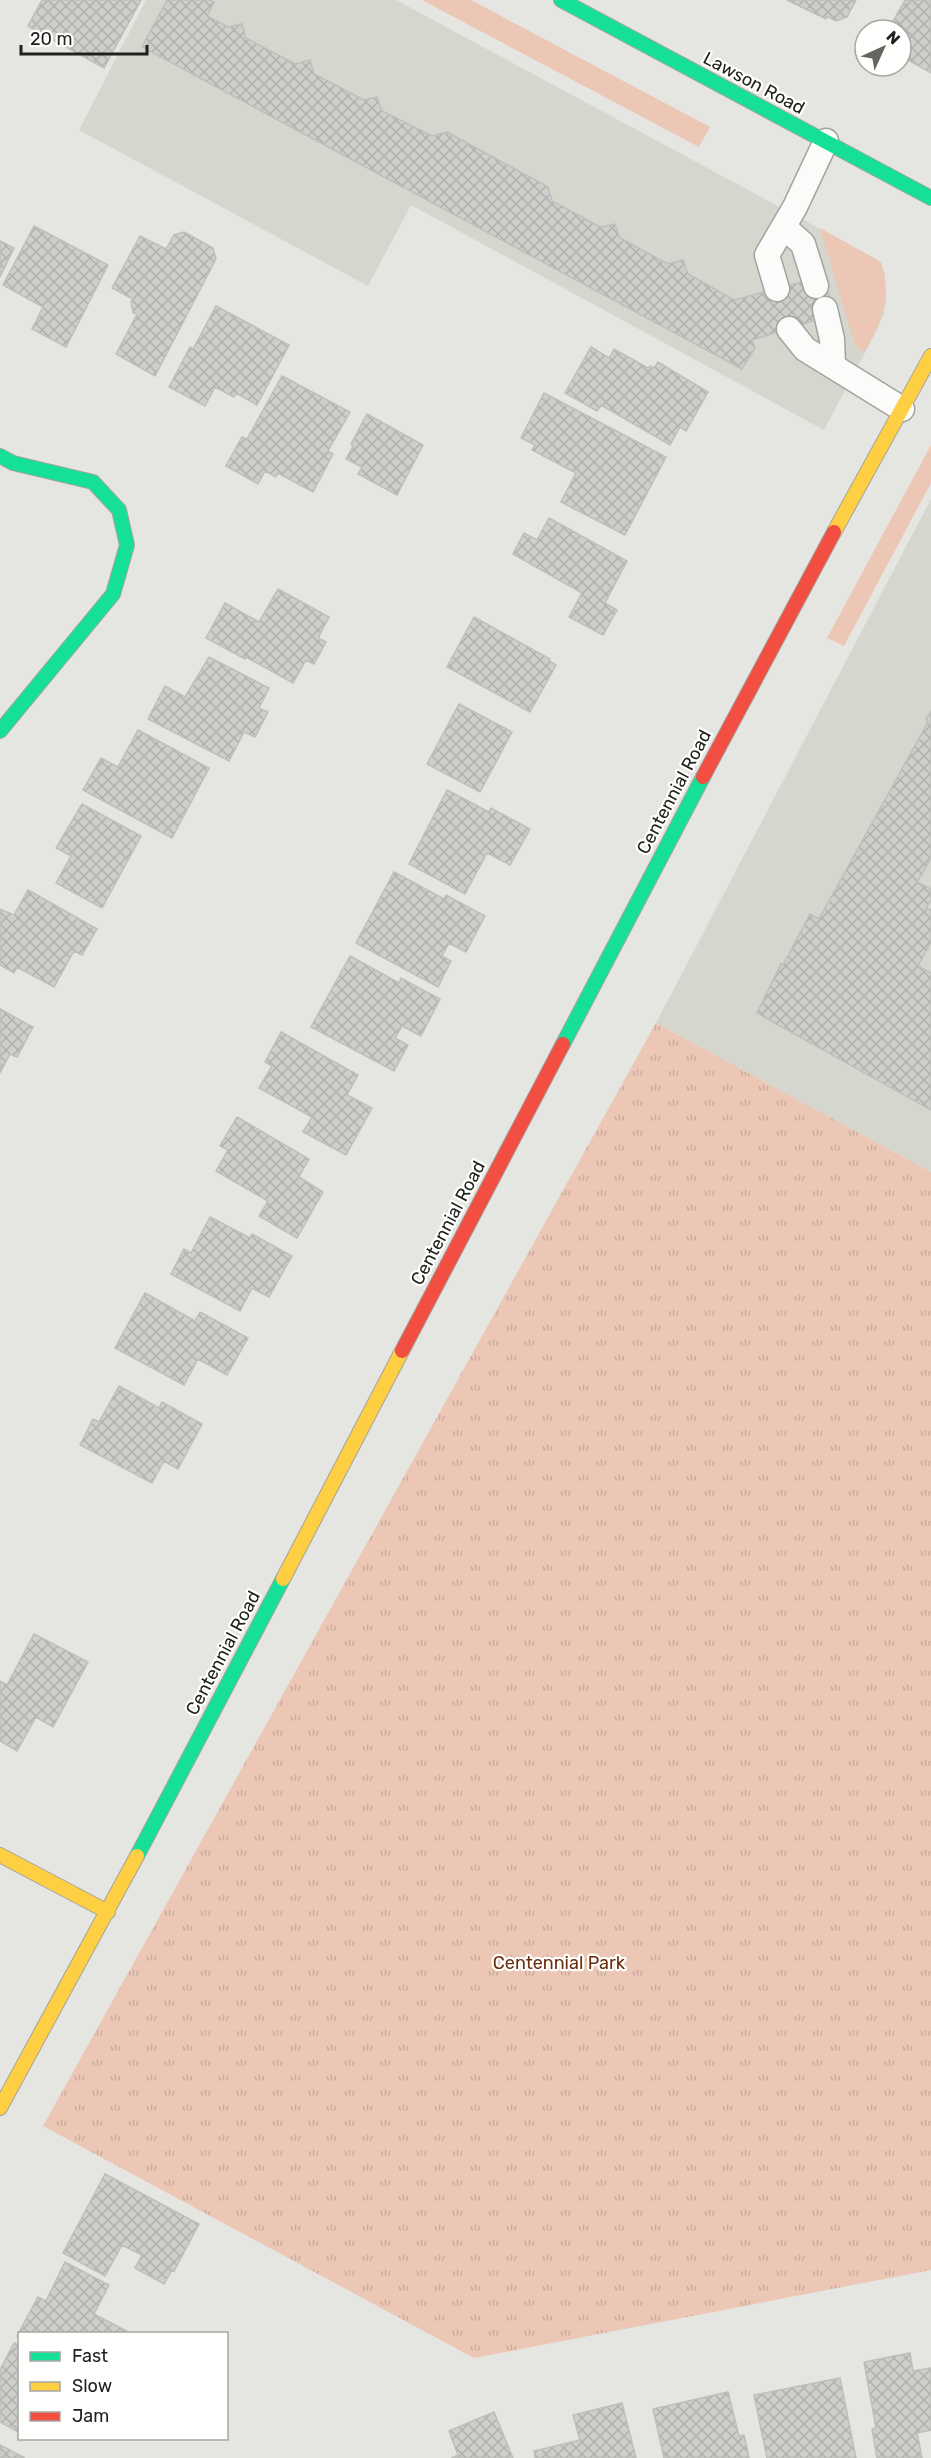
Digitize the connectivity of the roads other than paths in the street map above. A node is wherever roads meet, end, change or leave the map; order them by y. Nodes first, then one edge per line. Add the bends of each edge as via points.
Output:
1 (561, 0) edge
2 (826, 141) junction
3 (931, 198) edge
4 (784, 227) junction
5 (816, 286) dead end
6 (777, 289) dead end
7 (825, 309) dead end
8 (789, 329) dead end
9 (931, 356) edge
10 (833, 365) junction
11 (903, 409) junction
12 (0, 456) edge
13 (0, 731) edge
14 (0, 1855) edge
15 (108, 1912) junction
16 (0, 2108) edge

1 - 2 street, Lawson Road
2 - 3 street, Lawson Road
2 - 4 lane
4 - 5 lane via 803,244
4 - 6 lane via 767,255
7 - 10 lane
8 - 10 lane via 805,349
9 - 11 street, Centennial Road
10 - 11 lane
11 - 15 street, Centennial Road via 784,624
12 - 13 street via 13,463 93,482 119,510 127,545 112,594
14 - 15 street
15 - 16 street, Centennial Road

